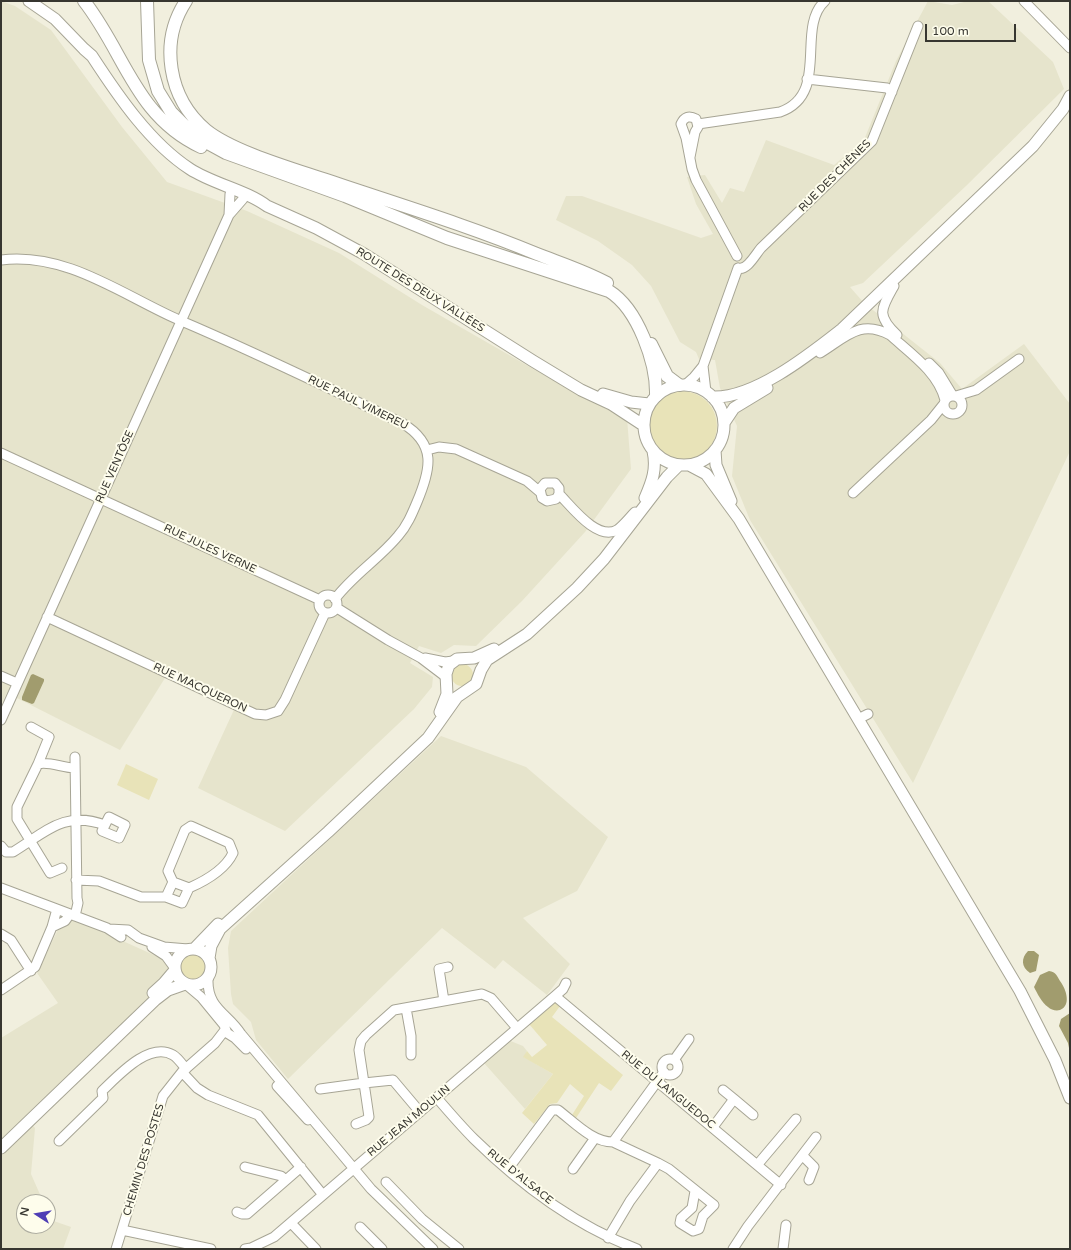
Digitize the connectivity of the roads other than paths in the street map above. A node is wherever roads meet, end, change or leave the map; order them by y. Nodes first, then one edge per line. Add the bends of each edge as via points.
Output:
1 (29, 1) edge
2 (84, 1) edge
3 (147, 1) edge
4 (152, 1) edge
5 (186, 1) edge
6 (825, 1) edge
7 (1024, 1) edge
8 (1031, 1) edge
9 (918, 26) dead end
10 (1070, 41) edge
11 (1070, 48) edge
12 (84, 49) junction
13 (807, 79) junction
14 (892, 92) junction
15 (1070, 96) edge
16 (1070, 108) edge
17 (697, 128) junction
18 (685, 133) junction
19 (690, 157) junction
20 (284, 166) junction
21 (272, 170) junction
22 (230, 194) junction
23 (243, 199) junction
24 (267, 206) junction
25 (229, 215) junction
26 (743, 258) junction
27 (1, 260) edge
28 (894, 286) junction
29 (181, 320) junction
30 (820, 353) junction
31 (1020, 359) dead end
32 (703, 366) junction
33 (569, 382) junction
34 (682, 385) junction
35 (976, 390) junction
36 (709, 395) junction
37 (949, 399) junction
38 (652, 400) junction
39 (962, 406) junction
40 (950, 414) junction
41 (931, 420) junction
42 (724, 423) junction
43 (644, 425) junction
44 (427, 450) junction
45 (715, 450) junction
46 (653, 452) junction
47 (1, 453) edge
48 (684, 465) junction
49 (542, 488) junction
50 (853, 493) dead end
51 (559, 494) junction
52 (101, 498) junction
53 (642, 504) junction
54 (637, 515) junction
55 (739, 520) junction
56 (336, 599) junction
57 (320, 600) junction
58 (337, 608) junction
59 (325, 613) junction
60 (47, 618) junction
61 (540, 622) junction
62 (421, 658) junction
63 (465, 658) junction
64 (453, 661) junction
65 (479, 675) junction
66 (1, 676) edge
67 (446, 680) junction
68 (17, 683) junction
69 (466, 691) junction
70 (868, 714) dead end
71 (858, 719) junction
72 (1, 720) edge
73 (30, 727) dead end
74 (75, 757) dead end
75 (38, 764) junction
76 (75, 768) junction
77 (76, 820) junction
78 (105, 825) dead end
79 (30, 842) junction
80 (1, 846) edge
81 (62, 868) dead end
82 (76, 880) junction
83 (173, 882) junction
84 (1, 888) edge
85 (189, 888) junction
86 (166, 897) junction
87 (67, 913) junction
88 (52, 927) junction
89 (1, 934) edge
90 (126, 935) junction
91 (191, 949) junction
92 (209, 958) junction
93 (448, 967) dead end
94 (174, 969) junction
95 (31, 971) junction
96 (208, 979) junction
97 (566, 982) dead end
98 (187, 985) junction
99 (1, 990) edge
100 (554, 996) junction
101 (444, 1001) junction
102 (406, 1008) junction
103 (517, 1028) junction
104 (231, 1030) junction
105 (689, 1039) dead end
106 (410, 1055) dead end
107 (184, 1070) junction
108 (658, 1082) junction
109 (364, 1083) junction
110 (320, 1089) dead end
111 (723, 1090) dead end
112 (437, 1098) junction
113 (1070, 1098) edge
114 (734, 1099) junction
115 (420, 1112) junction
116 (753, 1115) dead end
117 (796, 1119) dead end
118 (356, 1124) dead end
119 (713, 1127) junction
120 (816, 1137) dead end
121 (595, 1138) junction
122 (1, 1140) edge
123 (59, 1141) dead end
124 (613, 1142) junction
125 (1, 1148) edge
126 (803, 1156) junction
127 (658, 1163) junction
128 (758, 1164) junction
129 (245, 1167) dead end
130 (301, 1167) junction
131 (354, 1169) junction
132 (508, 1169) junction
133 (573, 1170) dead end
134 (286, 1180) junction
135 (809, 1180) dead end
136 (386, 1182) dead end
137 (781, 1184) junction
138 (695, 1191) dead end
139 (323, 1195) junction
140 (237, 1212) dead end
141 (291, 1223) junction
142 (786, 1225) dead end
143 (360, 1227) dead end
144 (122, 1230) junction
145 (608, 1238) junction
146 (116, 1249) edge
147 (210, 1249) edge
148 (245, 1249) edge
149 (316, 1249) edge
150 (382, 1249) edge
151 (433, 1249) edge
152 (459, 1249) edge
153 (637, 1249) edge
154 (733, 1249) edge
155 (783, 1249) edge

1 - 12 main road, ROUTE DES DEUX VALLÉES via 56,19
2 - 21 highway via 103,28 142,97 166,125 213,153
3 - 21 highway via 149,60 158,91 171,112 195,136
4 - 20 highway via 155,64 160,82 177,112 200,133 224,146 250,157
5 - 20 highway via 177,19 170,47 172,74 180,98 195,119 216,137
6 - 13 street via 816,13
7 - 11 street
8 - 10 street
9 - 14 street, RUE DES CHÊNES
12 - 22 main road, ROUTE DES DEUX VALLÉES via 88,61 147,140 165,158 190,175
12 - 24 main road, ROUTE DES DEUX VALLÉES via 92,56 139,122 162,147 189,169
13 - 14 street via 887,88
13 - 17 street via 802,97 790,109
14 - 26 street, RUE DES CHÊNES via 872,142 761,248
15 - 36 main road via 1064,109 1033,146 842,328 800,360 756,387 735,395
16 - 28 main road via 1035,148
17 - 18 street via 690,134
17 - 18 street via 696,119 692,116 687,117 681,124
17 - 19 street
18 - 19 street
19 - 26 street via 696,180
20 - 34 highway via 506,241 600,279 627,300 638,316 664,371
21 - 38 highway via 345,196 465,245 609,291 628,308 644,339 656,388
22 - 23 main road, ROUTE DES DEUX VALLÉES
22 - 25 street, RUE VENTÔSE
23 - 24 main road, ROUTE DES DEUX VALLÉES
23 - 25 street, RUE VENTÔSE
24 - 33 main road, ROUTE DES DEUX VALLÉES via 316,228 364,254
25 - 29 street, RUE VENTÔSE
26 - 32 street, RUE DES CHÊNES via 744,268 738,268
27 - 29 street, RUE PAUL VIMEREU via 31,260 82,272
28 - 30 main road
28 - 37 street via 882,306 884,322 939,373
29 - 44 street, RUE PAUL VIMEREU via 402,423 414,431
29 - 52 street, RUE VENTÔSE
30 - 37 street via 861,329 875,328 890,335 929,371
30 - 42 main road via 739,404
31 - 35 street
32 - 34 street via 694,377
32 - 36 street
33 - 38 main road, ROUTE DES DEUX VALLÉES via 617,399
33 - 43 main road, ROUTE DES DEUX VALLÉES
34 - 36 main road via 698,388
34 - 38 main road via 665,390
35 - 37 street
35 - 39 street
36 - 42 main road via 720,409
37 - 39 street via 961,400
37 - 40 street via 945,410
37 - 41 street
38 - 43 main road
39 - 40 street via 957,413
40 - 41 street
41 - 50 street
42 - 45 main road via 722,437
43 - 46 main road via 646,439
44 - 49 street via 451,447
44 - 56 street, RUE PAUL VIMEREU via 428,474 405,528
45 - 48 main road via 705,459
45 - 55 main road via 716,465
46 - 48 main road via 667,462
46 - 53 main road via 654,475
47 - 52 street, RUE JULES VERNE
48 - 54 main road via 667,477
48 - 55 main road via 706,474
49 - 51 street via 550,482 555,483 559,488
49 - 51 street via 542,498 547,501 556,499
51 - 53 street via 594,529 602,532 618,529
52 - 57 street, RUE JULES VERNE
52 - 60 street, RUE VENTÔSE
53 - 54 main road
54 - 61 main road via 604,559
55 - 71 main road
56 - 57 street via 328,595
56 - 58 street
57 - 59 street via 320,609
58 - 59 street via 332,613
58 - 62 street
59 - 60 street, RUE MACQUERON via 278,711 266,715 256,714
60 - 68 street, RUE VENTÔSE
61 - 63 main road via 479,656
61 - 65 main road via 527,634 487,660
62 - 64 street
62 - 67 street
63 - 64 main road
63 - 65 main road via 474,663
64 - 67 main road via 448,667
65 - 69 main road via 476,684
66 - 68 street
67 - 69 main road via 456,691
67 - 91 main road via 448,694 445,703 424,734 294,858
68 - 72 street, RUE VENTÔSE
69 - 92 main road via 457,697 434,731 411,754 228,921 216,934
70 - 71 street
71 - 113 main road via 1020,991 1055,1060
73 - 75 street via 49,737
74 - 76 street
75 - 76 street via 45,762 62,768
75 - 79 street via 17,807 17,819
76 - 77 street
77 - 78 street via 92,820
77 - 79 street via 62,822
77 - 82 street
79 - 80 street via 13,852 6,852
79 - 81 street via 50,873
82 - 86 street via 99,881 141,897
82 - 87 street via 78,903
83 - 85 street
83 - 85 street via 168,867 188,828 191,826 229,843 233,853 230,859 206,880
83 - 86 street
84 - 87 street
85 - 86 street via 182,903
87 - 88 street
87 - 88 street via 65,921
87 - 90 street
88 - 95 street via 38,962
89 - 95 street via 11,940
90 - 91 street via 164,947
90 - 94 street via 154,947 166,956
91 - 92 main road via 203,952
91 - 94 main road via 177,958
92 - 96 main road via 211,969
93 - 101 street via 439,969
94 - 98 main road via 178,979
94 - 122 main road via 164,983
95 - 99 street
96 - 98 main road via 199,985
96 - 104 street via 208,992 212,1002
97 - 100 street, RUE JEAN MOULIN
98 - 104 street
98 - 125 main road via 168,990 155,1000
100 - 103 street, RUE JEAN MOULIN
100 - 108 street, RUE DU LANGUEDOC
101 - 102 street
101 - 103 street via 482,994 491,998
102 - 106 street via 411,1036
102 - 109 street via 394,1010 361,1042 359,1050
103 - 112 street, RUE JEAN MOULIN
104 - 107 street, CHEMIN DES POSTES
104 - 131 street via 300,1113
105 - 108 street via 674,1060 664,1062 664,1072
107 - 123 street via 171,1054 156,1051 145,1056 128,1067 102,1091 103,1098
107 - 130 street via 197,1088 208,1095 258,1115
107 - 144 street, CHEMIN DES POSTES via 163,1096
108 - 119 street, RUE DU LANGUEDOC
108 - 124 street
109 - 110 street
109 - 115 street via 392,1080
109 - 118 street via 369,1117
111 - 114 street
112 - 115 street, RUE JEAN MOULIN
112 - 132 street, RUE D'ALSACE via 474,1139
114 - 116 street
114 - 119 street
115 - 131 street, RUE JEAN MOULIN
117 - 128 street
119 - 128 street, RUE DU LANGUEDOC
120 - 126 street
121 - 124 street
121 - 132 street via 558,1110 552,1110
121 - 133 street
124 - 127 street
126 - 135 street via 814,1168
126 - 137 street
127 - 138 street
127 - 145 street via 630,1201
128 - 137 street, RUE DU LANGUEDOC
129 - 134 street via 281,1176
130 - 134 street
130 - 139 street
131 - 139 street, RUE JEAN MOULIN
131 - 151 street via 391,1210
132 - 145 street, RUE D'ALSACE via 544,1198
134 - 140 street via 247,1214
136 - 152 street via 422,1219
137 - 154 street
139 - 141 street, RUE JEAN MOULIN
141 - 148 street, RUE JEAN MOULIN via 274,1237
141 - 149 street
142 - 155 street
143 - 150 street
144 - 146 street, CHEMIN DES POSTES
144 - 147 street
145 - 153 street, RUE D'ALSACE

